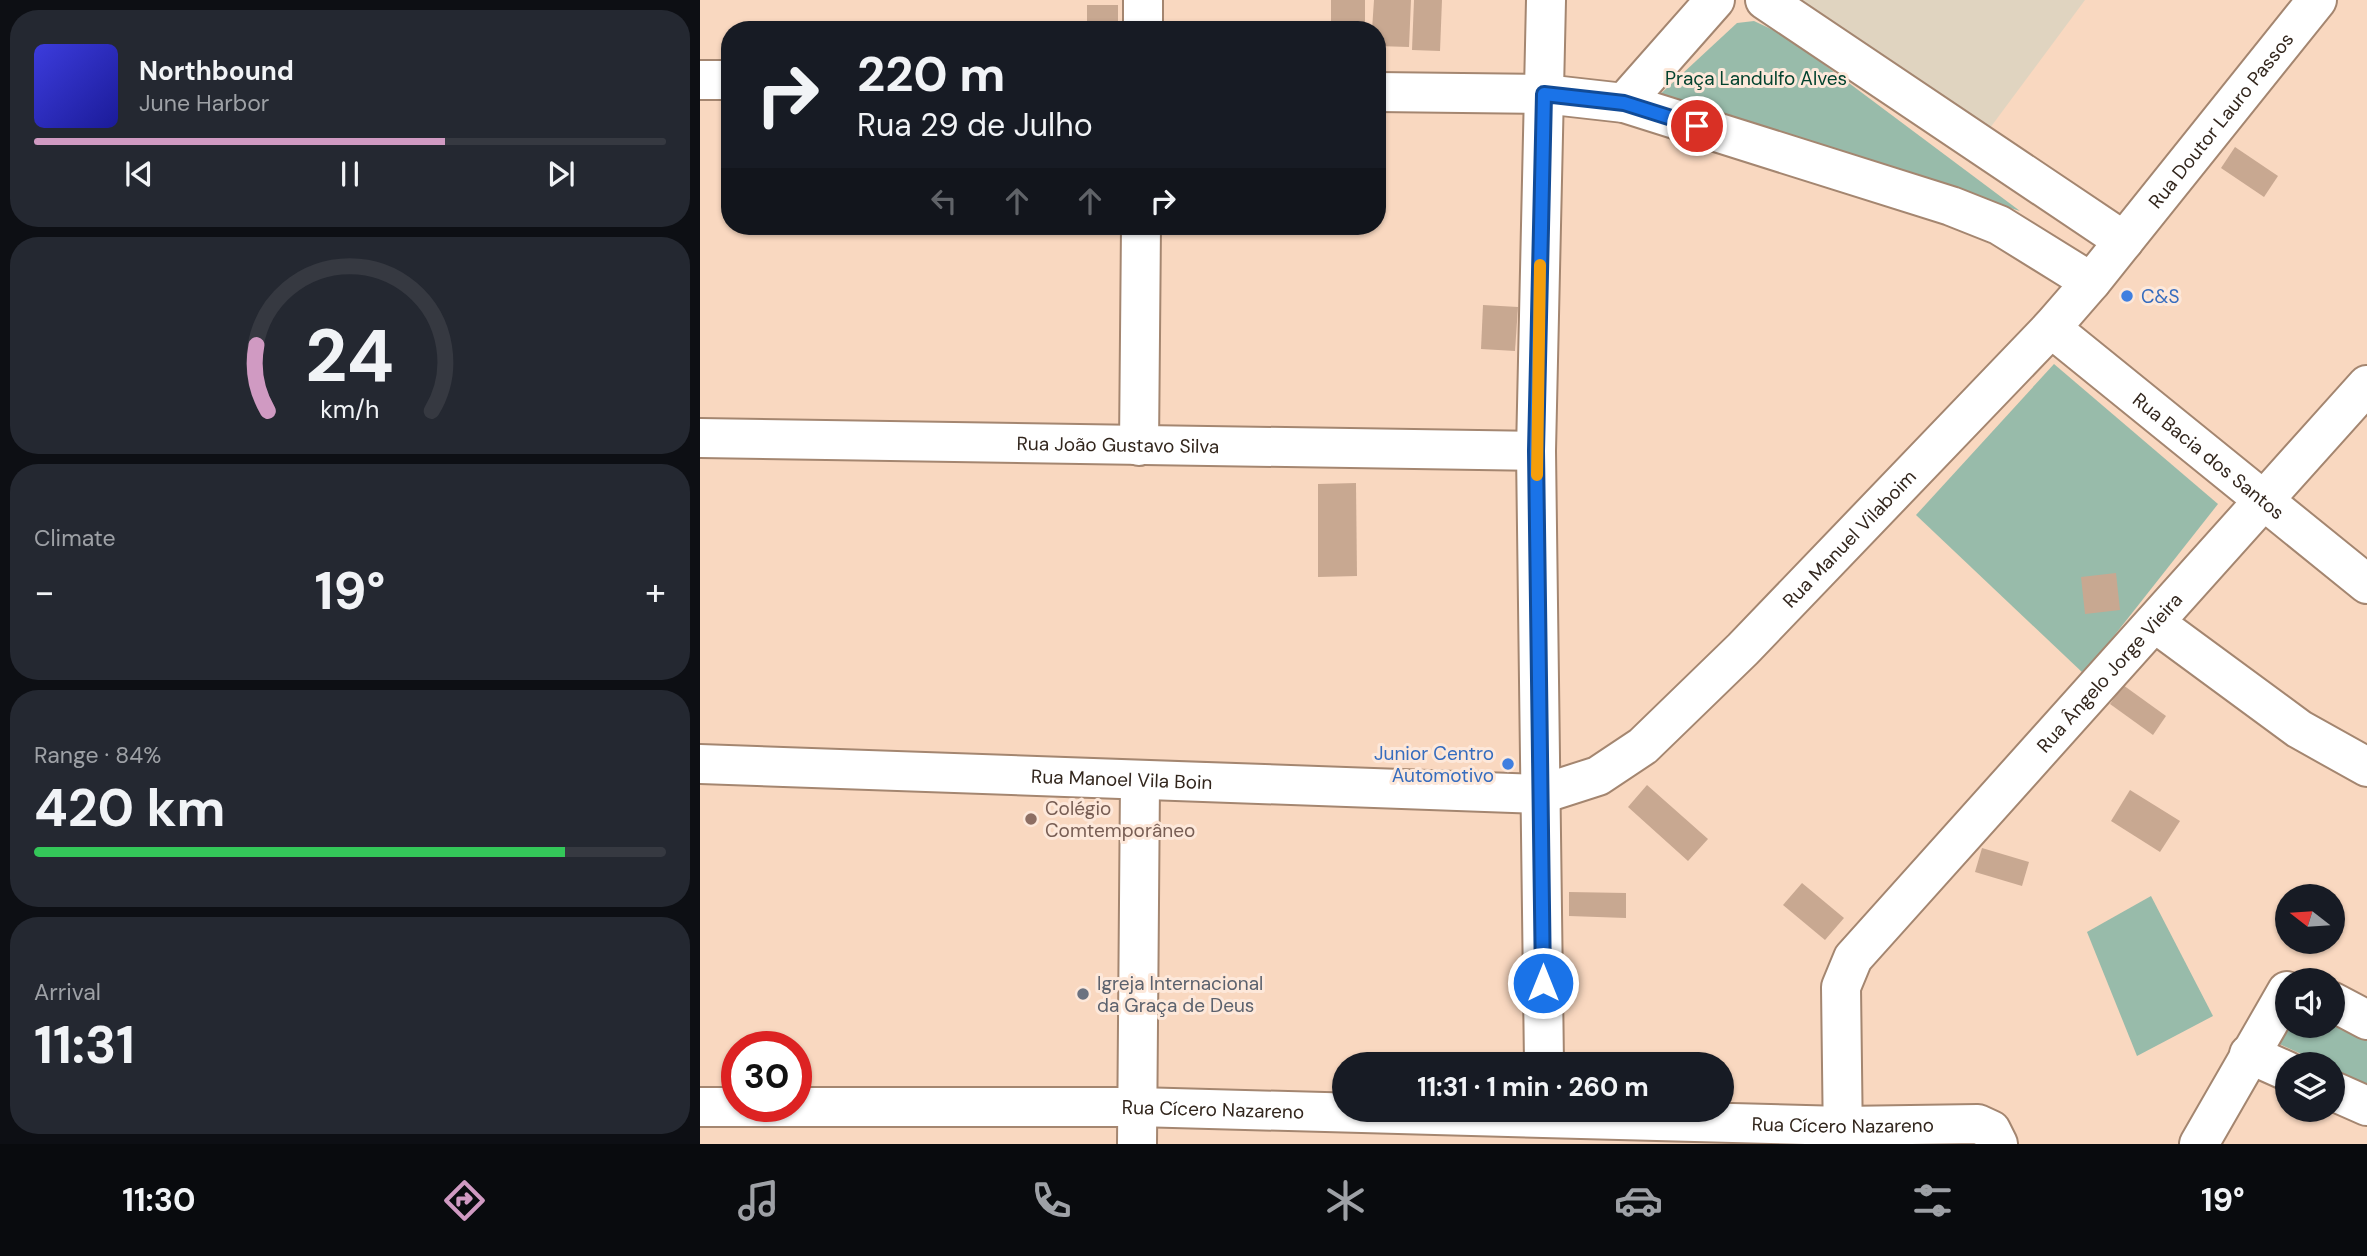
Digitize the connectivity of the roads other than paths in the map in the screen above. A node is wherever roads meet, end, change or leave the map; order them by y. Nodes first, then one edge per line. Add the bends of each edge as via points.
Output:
1 (1143, 0) edge
2 (1546, 0) edge
3 (1716, 0) edge
4 (1765, 0) edge
5 (2317, 0) edge
6 (1143, 21) edge
7 (700, 80) edge
8 (721, 80) edge
9 (1386, 92) edge
10 (1544, 94) junction
11 (1624, 103) junction
12 (1141, 235) edge
13 (2124, 241) junction
14 (2091, 282) junction
15 (2051, 328) junction
16 (2367, 386) edge
17 (700, 438) edge
18 (1139, 446) junction
19 (1536, 451) junction
20 (2264, 502) junction
21 (2367, 584) edge
22 (2155, 623) junction
23 (700, 764) edge
24 (2367, 767) edge
25 (1140, 782) junction
26 (1542, 794) junction
27 (2345, 1008) edge
28 (2275, 1011) edge
29 (2367, 1020) edge
30 (1544, 1052) edge
31 (2249, 1054) junction
32 (2275, 1066) edge
33 (2345, 1096) edge
34 (2367, 1106) edge
35 (700, 1107) edge
36 (1544, 1124) edge
37 (1137, 1126) edge
38 (1988, 1134) edge
39 (1843, 1135) edge
40 (2199, 1144) edge

1 - 6 street
2 - 10 street
3 - 11 street
4 - 13 street
5 - 13 street, Rua Doutor Lauro Passos
7 - 8 street
9 - 10 street
10 - 11 street
10 - 19 street
11 - 14 street via 1951,206 1999,225
12 - 18 street
13 - 14 street, Rua Manuel Vilaboim
14 - 15 street, Rua Manuel Vilaboim
15 - 20 street, Rua Bacia dos Santos
15 - 26 street, Rua Manuel Vilaboim via 1743,649 1643,746 1598,776
16 - 20 street, Rua Ângelo Jorge Vieira
17 - 18 street, Rua João Gustavo Silva
18 - 19 street, Rua João Gustavo Silva
19 - 26 street
20 - 21 street, Rua Bacia dos Santos
20 - 22 street, Rua Ângelo Jorge Vieira
22 - 24 street via 2299,729
22 - 39 street, Rua Ângelo Jorge Vieira via 1853,958 1841,987
23 - 25 street, Rua Manoel Vila Boin
25 - 26 street, Rua Manoel Vila Boin
25 - 37 street
26 - 30 street
27 - 29 street
28 - 31 street
31 - 32 street
31 - 40 street
33 - 34 street
35 - 37 street, Rua Cícero Nazareno
36 - 37 street, Rua Cícero Nazareno
36 - 39 street, Rua Cícero Nazareno
38 - 39 street, Rua Cícero Nazareno

